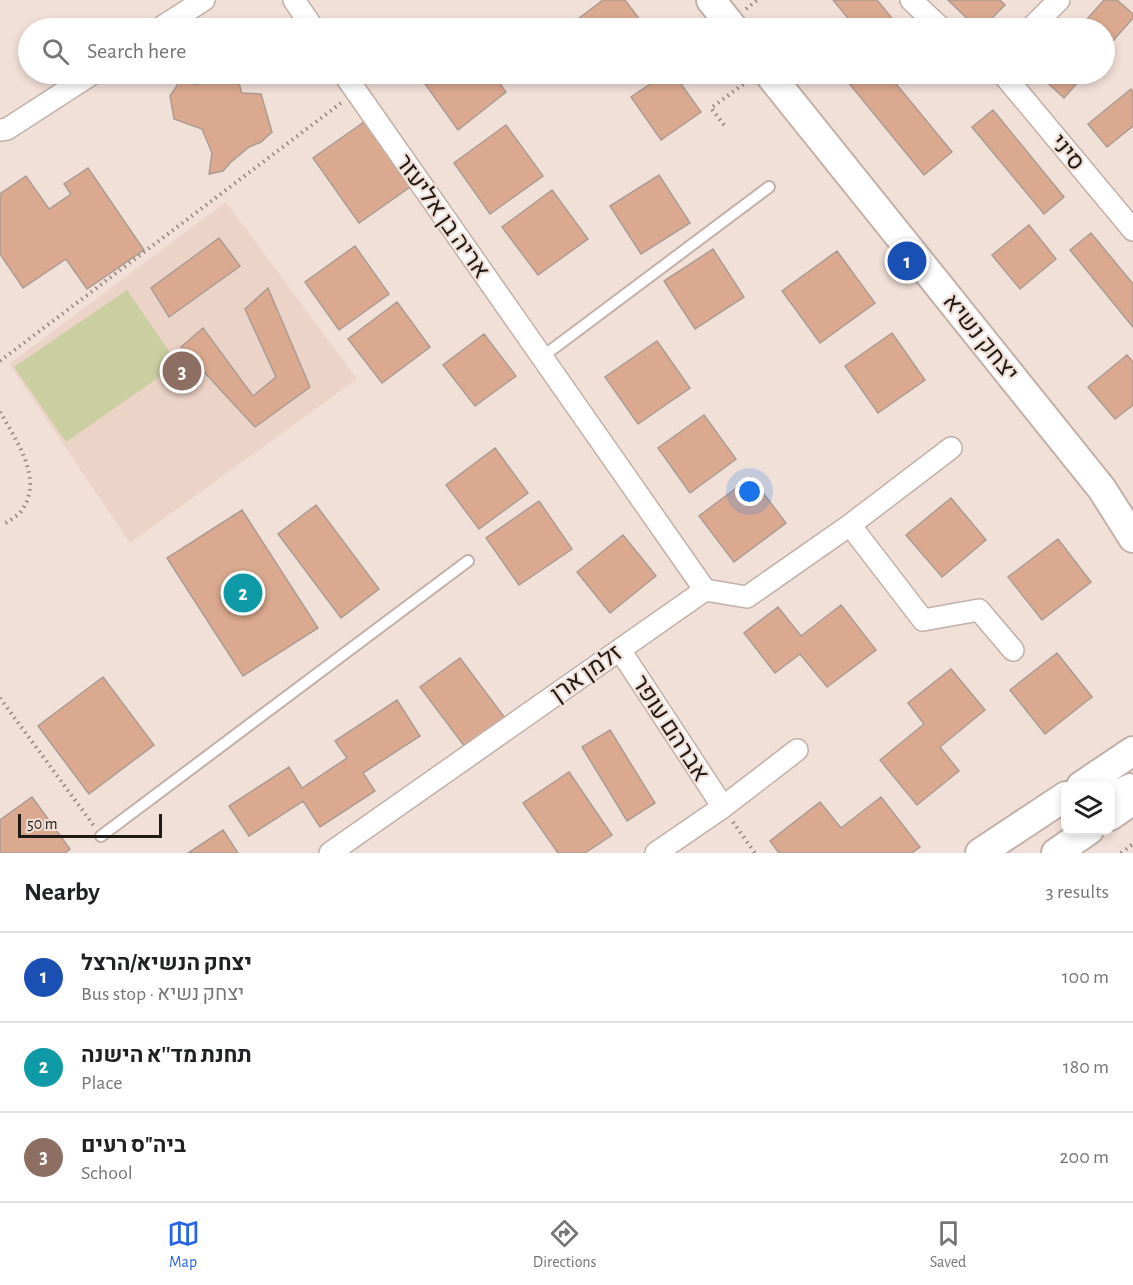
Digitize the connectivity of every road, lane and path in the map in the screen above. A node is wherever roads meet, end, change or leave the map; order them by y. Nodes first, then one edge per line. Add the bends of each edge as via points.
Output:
1 (204, 0) edge
2 (294, 0) edge
3 (711, 0) edge
4 (911, 0) edge
5 (1059, 0) edge
6 (176, 18) edge
7 (306, 18) edge
8 (725, 18) edge
9 (930, 18) edge
10 (1041, 18) edge
11 (77, 84) edge
12 (351, 84) edge
13 (777, 84) edge
14 (1011, 84) edge
15 (356, 92) junction
16 (733, 92) dead end
17 (724, 125) dead end
18 (0, 130) edge
19 (769, 187) dead end
20 (1133, 230) edge
21 (542, 357) junction
22 (0, 362) edge
23 (0, 412) edge
24 (951, 448) dead end
25 (1102, 489) junction
26 (1133, 517) edge
27 (4, 524) dead end
28 (850, 525) junction
29 (1133, 538) edge
30 (468, 561) dead end
31 (705, 590) junction
32 (620, 650) junction
33 (1012, 650) dead end
34 (0, 698) edge
35 (797, 750) dead end
36 (1133, 751) edge
37 (1133, 779) edge
38 (1088, 781) edge
39 (1115, 785) edge
40 (1115, 795) edge
41 (1061, 799) edge
42 (1133, 800) edge
43 (723, 807) junction
44 (1061, 808) edge
45 (1115, 813) edge
46 (1027, 822) junction
47 (1066, 835) edge
48 (1083, 835) edge
49 (101, 836) joint
50 (1133, 844) edge
51 (330, 853) edge
52 (656, 853) edge
53 (755, 853) edge
54 (980, 853) edge
55 (1043, 853) edge
56 (1056, 853) edge
57 (1121, 853) edge

1 - 6 street
2 - 7 street
3 - 8 main road
4 - 9 street
5 - 10 street
11 - 18 street
12 - 15 street, אריה בן אליעזר
13 - 25 main road, יצחק נשיא
14 - 20 street, סיני
15 - 21 street, אריה בן אליעזר
15 - 22 path
16 - 17 path via 711,108
19 - 21 lane
21 - 31 street, אריה בן אליעזר
23 - 27 path via 29,470 30,495 21,512
24 - 28 street
25 - 26 main road, יצחק נשיא
25 - 29 main road, יצחק נשיא
28 - 31 street via 747,597
28 - 33 street via 923,620 979,610
30 - 49 lane
31 - 32 street, זלמן ארן
32 - 43 street, אברהם עופר
32 - 51 street, זלמן ארן
34 - 49 path
35 - 43 street, אברהם עופר
36 - 38 main road
37 - 39 lane
37 - 40 lane
41 - 46 main road
42 - 45 main road
43 - 52 street, אברהם עופר
43 - 53 path
44 - 46 lane
46 - 54 main road
47 - 55 lane
48 - 56 main road
50 - 57 path

